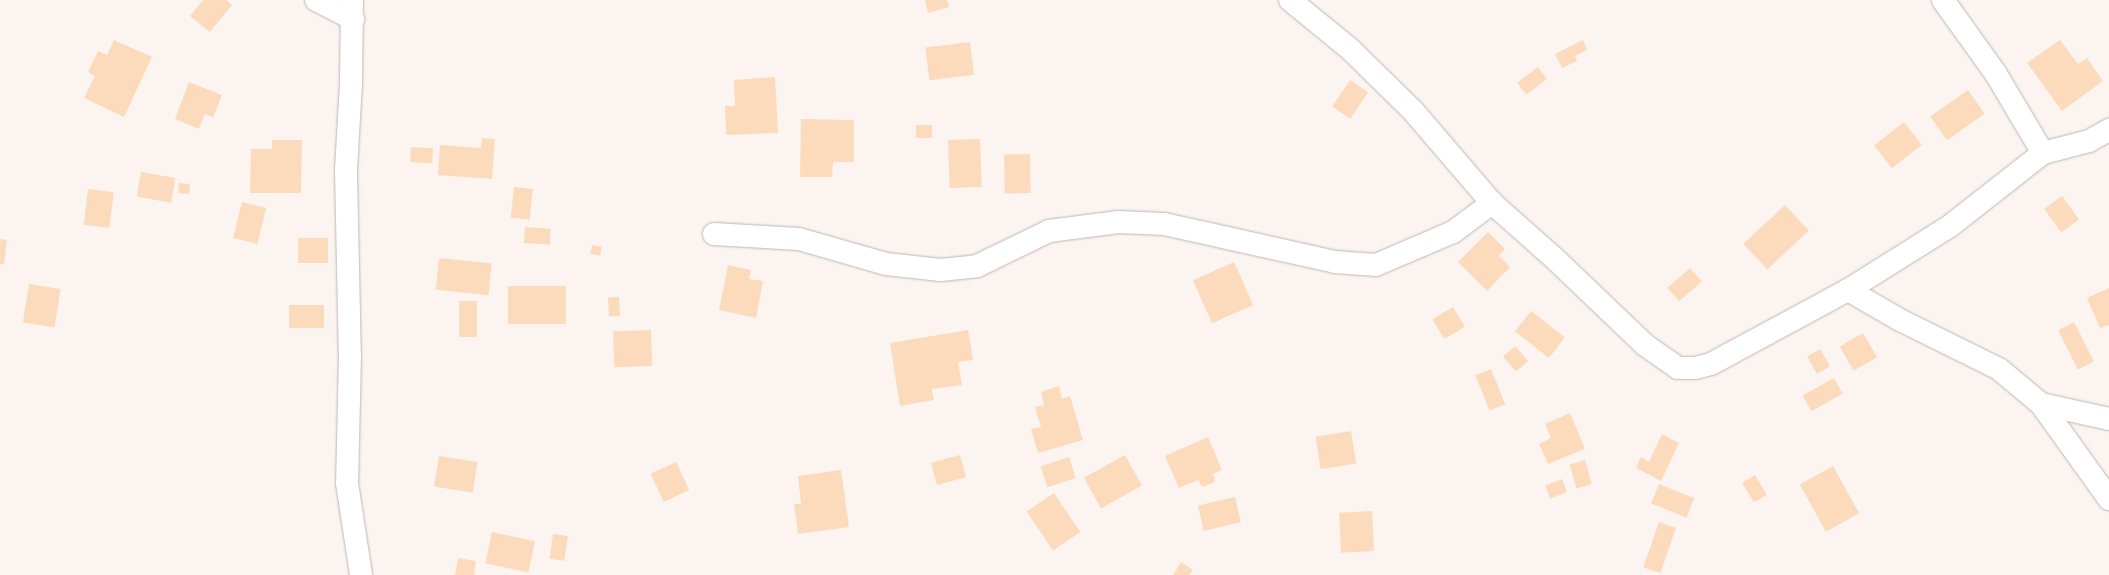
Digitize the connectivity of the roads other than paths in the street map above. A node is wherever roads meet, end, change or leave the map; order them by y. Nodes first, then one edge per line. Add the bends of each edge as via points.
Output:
1 (316, 0) edge
2 (1290, 0) edge
3 (1943, 0) edge
4 (352, 9) edge
5 (2109, 130) edge
6 (2043, 153) junction
7 (1492, 203) junction
8 (714, 234) dead end
9 (1848, 290) junction
10 (2041, 404) junction
11 (2109, 419) edge
12 (2109, 499) edge
13 (361, 575) edge

1 - 4 street
2 - 7 street via 1351,50 1414,112
3 - 6 street via 1996,74
4 - 13 street via 346,171 350,355 347,483
5 - 6 street via 2089,141
6 - 9 street via 1950,226
7 - 8 street via 1452,232 1376,265 1335,262 1164,224 1118,222 1049,231 977,266 941,270 886,264 799,239
7 - 9 street via 1645,345 1678,368 1695,368 1711,364
9 - 10 street via 1900,320 1999,369
10 - 11 street
10 - 12 street

